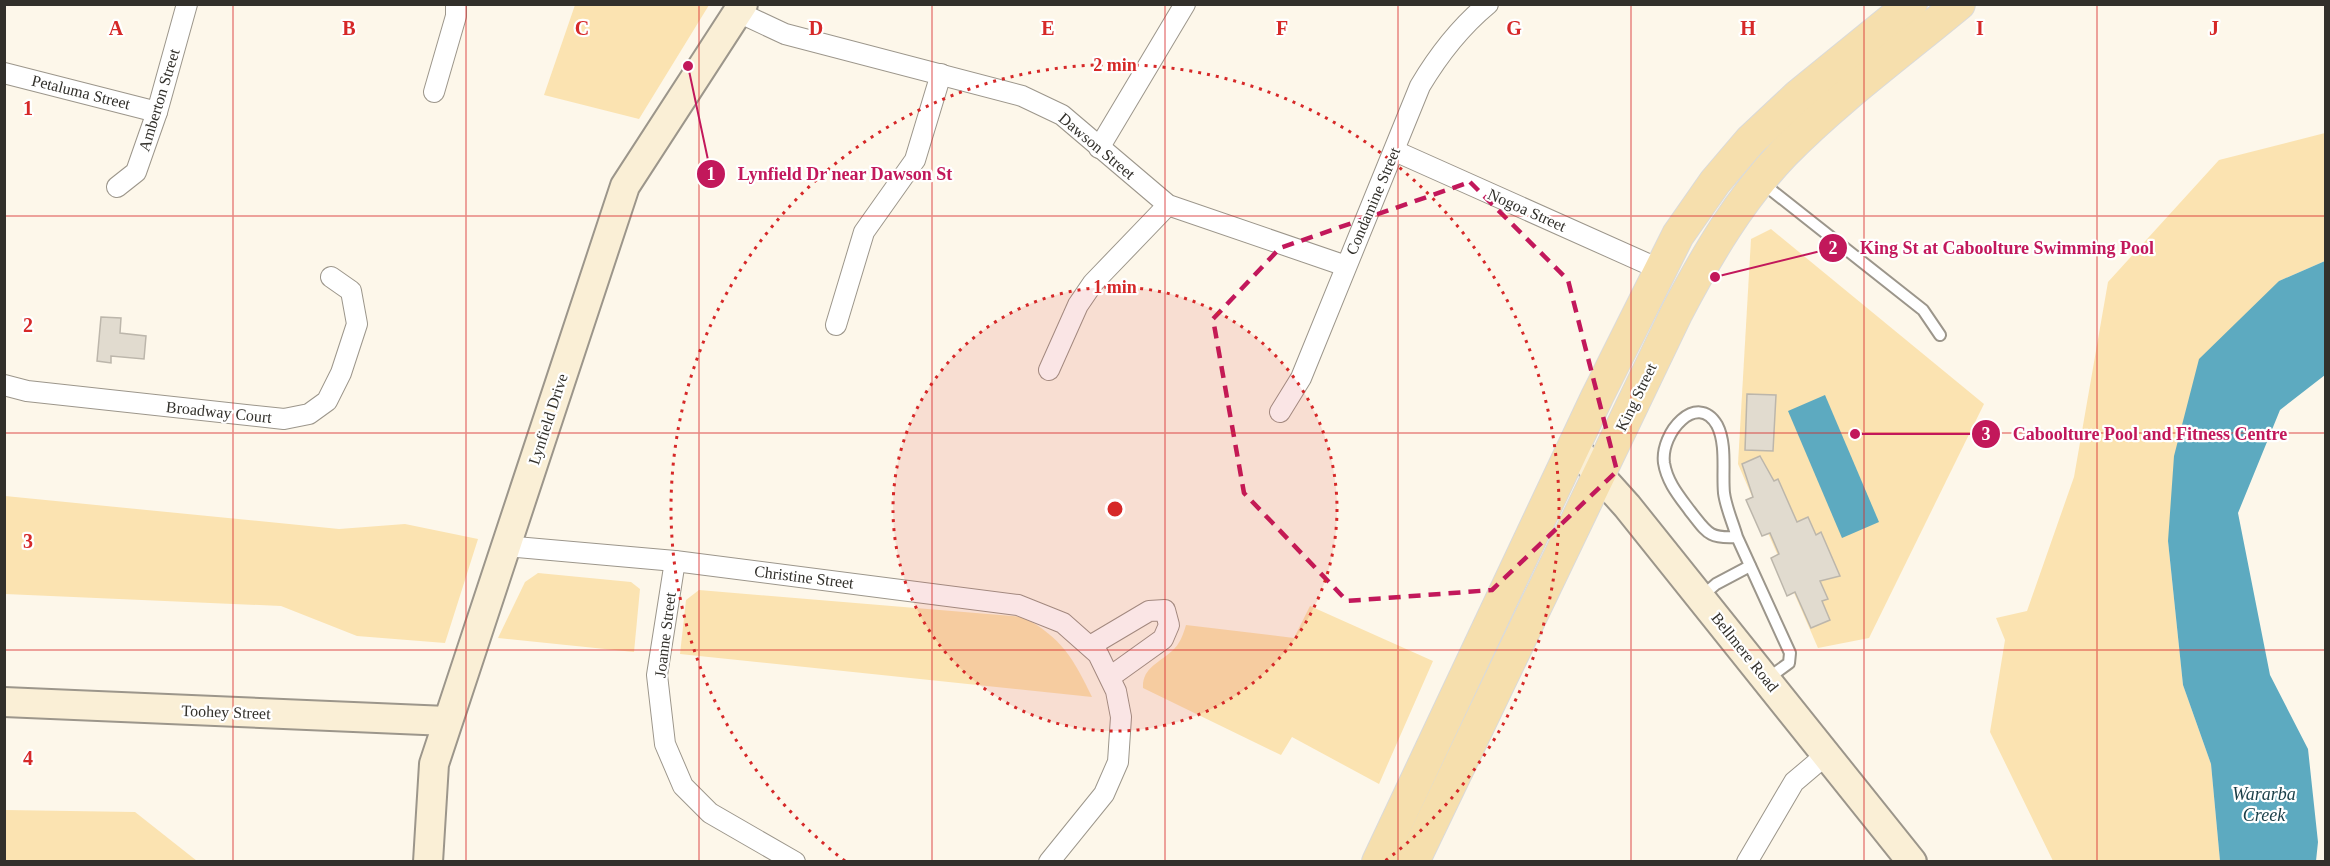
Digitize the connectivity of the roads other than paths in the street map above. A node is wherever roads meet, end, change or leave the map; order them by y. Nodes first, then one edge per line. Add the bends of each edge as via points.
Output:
1 (188, 4) edge
2 (456, 4) edge
3 (1185, 4) edge
4 (1488, 4) edge
5 (1911, 4) edge
6 (1959, 4) edge
7 (740, 8) edge
8 (1926, 14) edge
9 (4, 73) edge
10 (941, 74) junction
11 (434, 92) dead end
12 (157, 112) junction
13 (1099, 148) junction
14 (1395, 151) junction
15 (1760, 181) junction
16 (117, 187) dead end
17 (1168, 205) junction
18 (1346, 266) junction
19 (1659, 269) junction
20 (331, 277) dead end
21 (836, 325) dead end
22 (1940, 335) dead end
23 (1048, 370) dead end
24 (4, 385) edge
25 (1280, 412) dead end
26 (1574, 447) junction
27 (1599, 475) junction
28 (1737, 537) junction
29 (506, 546) junction
30 (675, 561) junction
31 (1750, 566) junction
32 (1700, 597) junction
33 (1090, 646) junction
34 (1110, 677) junction
35 (1767, 679) junction
36 (4, 702) edge
37 (447, 721) junction
38 (1827, 754) junction
39 (428, 861) edge
40 (795, 861) edge
41 (1049, 861) edge
42 (1378, 861) edge
43 (1413, 861) edge
44 (1747, 861) edge
45 (1912, 861) edge

1 - 12 street, Amberton Street
2 - 11 street
3 - 13 street
4 - 14 street, Condamine Street via 1462,25 1437,57 1420,86
5 - 19 main road via 1798,96 1750,141 1694,210
6 - 8 main road, King Street
7 - 10 street, Dawson Street via 785,34
7 - 29 street, Lynfield Drive via 625,186
8 - 15 main road, King Street
9 - 12 street, Petaluma Street
10 - 13 street, Dawson Street via 1044,104
10 - 21 street via 915,160 864,232
12 - 16 street, Amberton Street via 136,172
13 - 17 street, Dawson Street
14 - 18 street, Condamine Street
14 - 19 street, Nogoa Street
15 - 22 lane via 1923,310
15 - 27 main road, King Street via 1703,262
17 - 18 street, Dawson Street
17 - 23 street via 1083,297
18 - 25 street, Condamine Street via 1301,378
19 - 26 main road
20 - 24 street, Broadway Court via 351,291 357,324 327,401 309,414 284,419 27,391
26 - 27 street, Bellmere Road
26 - 42 main road
27 - 32 street, Bellmere Road
27 - 43 main road, King Street
28 - 28 lane via 1721,538 1708,533 1668,477 1663,450 1667,437 1681,419 1691,414 1710,417 1721,436 1725,496
28 - 31 lane
29 - 30 street, Christine Street
29 - 37 street, Lynfield Drive
30 - 33 street, Christine Street via 1018,605 1063,623
30 - 40 street, Joanne Street via 657,675 664,744 682,786 710,813
31 - 32 lane
31 - 35 lane via 1790,653 1789,663
32 - 35 street, Bellmere Road
33 - 34 street, Christine Street
33 - 34 street via 1149,610 1165,610 1169,625 1163,639
34 - 41 street, Christine Street via 1120,717 1118,762 1104,794
35 - 38 street, Bellmere Road
36 - 37 street, Toohey Street
37 - 39 street, Lynfield Drive via 434,764
38 - 44 street via 1794,782
38 - 45 street, Bellmere Road

